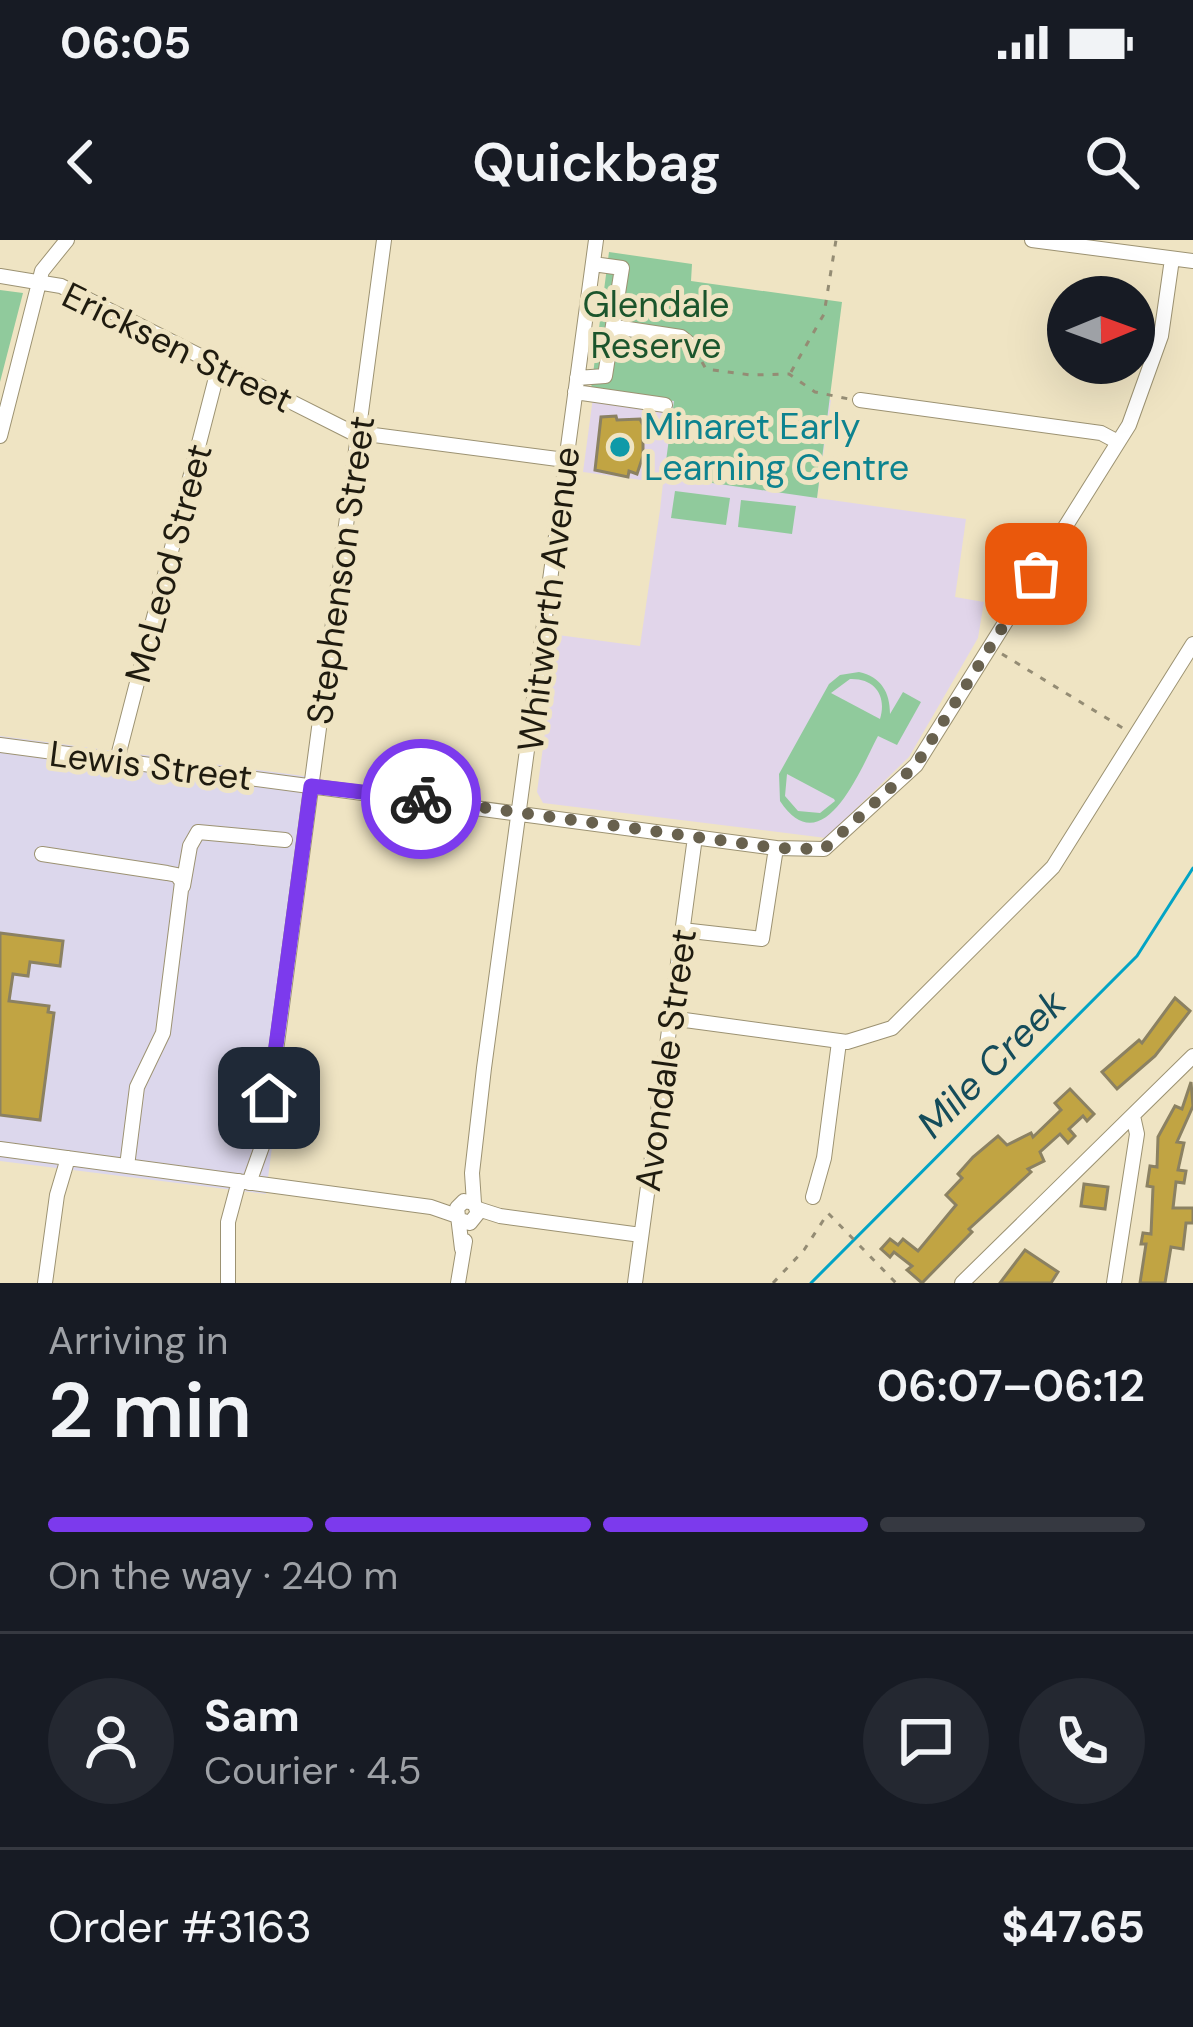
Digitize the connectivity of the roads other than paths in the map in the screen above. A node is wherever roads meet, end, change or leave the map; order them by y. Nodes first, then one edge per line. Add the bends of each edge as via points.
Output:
1 (67, 240) edge
2 (384, 240) edge
3 (596, 240) edge
4 (1032, 240) edge
5 (1172, 259) junction
6 (1193, 261) edge
7 (593, 264) junction
8 (0, 276) edge
9 (39, 281) junction
10 (615, 327) junction
11 (697, 350) road end
12 (219, 366) junction
13 (576, 385) junction
14 (860, 400) road end
15 (665, 405) dead end
16 (358, 433) junction
17 (0, 436) edge
18 (1118, 442) junction
19 (565, 460) junction
20 (1193, 644) edge
21 (0, 745) edge
22 (117, 760) junction
23 (311, 786) junction
24 (520, 814) junction
25 (695, 837) junction
26 (285, 840) dead end
27 (776, 848) junction
28 (42, 854) dead end
29 (183, 887) junction
30 (682, 929) junction
31 (670, 1018) junction
32 (839, 1042) junction
33 (1193, 1056) edge
34 (1133, 1115) junction
35 (1114, 1134) junction
36 (0, 1149) edge
37 (62, 1157) junction
38 (127, 1166) junction
39 (1130, 1168) junction
40 (244, 1182) junction
41 (813, 1197) dead end
42 (467, 1212) junction
43 (641, 1235) junction
44 (45, 1283) edge
45 (228, 1283) edge
46 (458, 1283) edge
47 (634, 1283) edge
48 (962, 1283) edge
49 (1114, 1283) edge

1 - 9 street
2 - 16 street, Stephenson Street
3 - 7 street, Whitworth Avenue
4 - 5 street
5 - 6 street
5 - 18 street, Lewis Street via 1161,336
7 - 10 street via 622,268
7 - 13 street, Whitworth Avenue
8 - 9 street, Ericksen Street
9 - 12 street, Ericksen Street
9 - 17 street
10 - 11 street via 681,337
10 - 13 street via 605,376
12 - 16 street, Ericksen Street
12 - 22 street, McLeod Street
13 - 15 street
13 - 19 street, Whitworth Avenue
14 - 18 street via 1101,433
16 - 19 street, Ericksen Street
16 - 23 street, Stephenson Street
18 - 27 street, Lewis Street via 916,765 824,849
19 - 24 street, Whitworth Avenue
20 - 32 street via 1041,880 892,1028
21 - 22 street, Lewis Street
22 - 23 street, Lewis Street
23 - 24 street, Lewis Street
23 - 40 street, Stephenson Street via 264,1141
24 - 25 street, Lewis Street
24 - 42 street, Whitworth Avenue
25 - 27 street, Lewis Street
25 - 30 street, Avondale Street
26 - 29 street via 198,832
27 - 30 street via 762,939
28 - 29 street via 177,875
29 - 38 street via 163,1033 137,1087
30 - 31 street, Avondale Street
31 - 32 street
31 - 43 street, Avondale Street
32 - 41 street
33 - 34 street
34 - 35 street
34 - 39 street
35 - 39 street
35 - 48 street
36 - 37 street
37 - 38 street
37 - 44 street
38 - 40 street
39 - 49 street
40 - 42 street
40 - 45 street, Stephenson Street via 228,1222
42 - 43 street
42 - 46 street, Whitworth Avenue
43 - 47 street, Avondale Street

